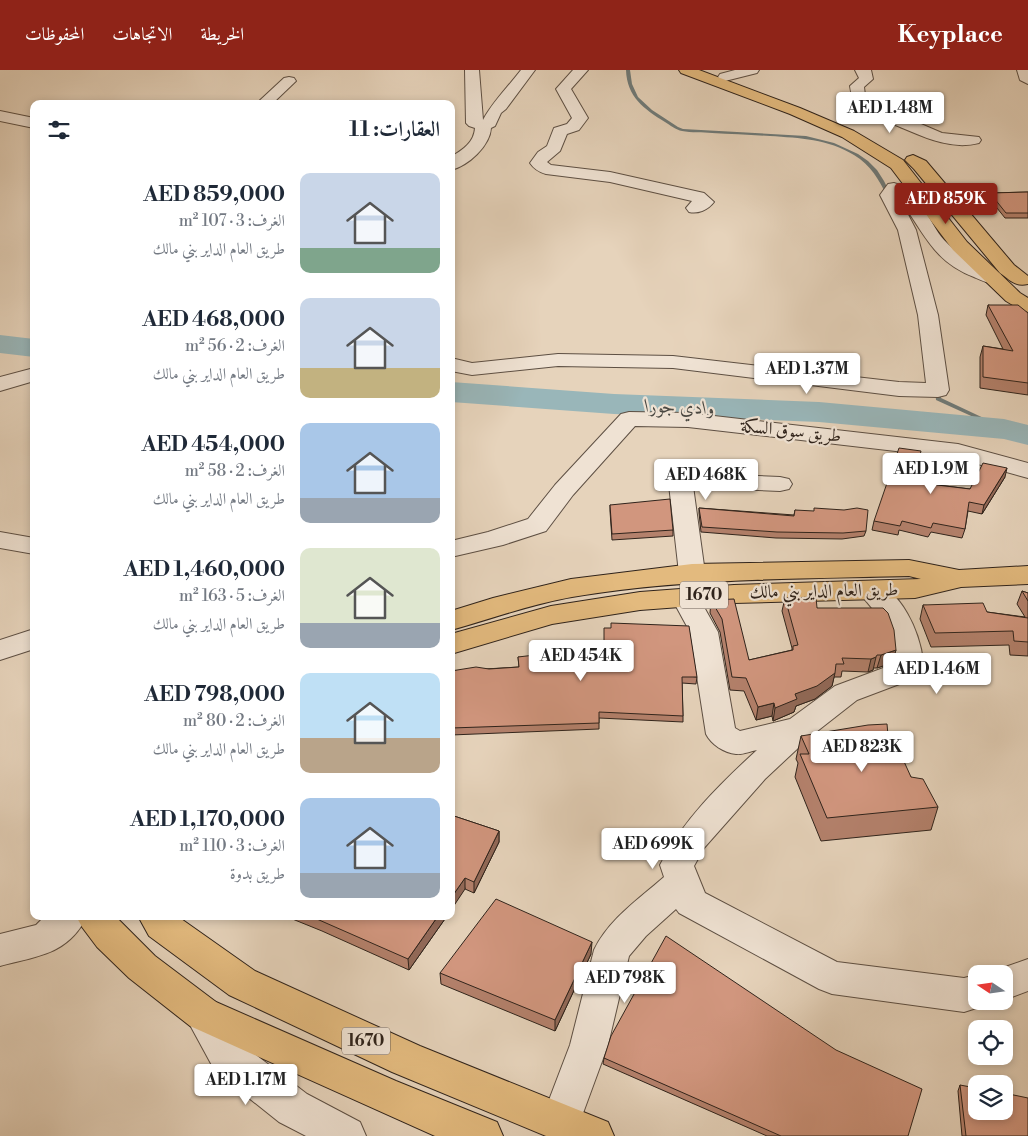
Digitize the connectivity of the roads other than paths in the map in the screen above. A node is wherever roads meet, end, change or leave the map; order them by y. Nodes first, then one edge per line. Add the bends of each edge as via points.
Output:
1 (472, 70) edge
2 (581, 70) edge
3 (686, 70) edge
4 (706, 70) edge
5 (752, 70) edge
6 (862, 70) edge
7 (1024, 70) edge
8 (503, 74) dead end
9 (524, 76) edge
10 (725, 77) junction
11 (1028, 80) edge
12 (289, 81) dead end
13 (268, 100) edge
14 (0, 111) edge
15 (0, 116) edge
16 (30, 116) edge
17 (30, 123) edge
18 (483, 125) junction
19 (973, 140) dead end
20 (455, 162) edge
21 (695, 208) dead end
22 (993, 278) junction
23 (1028, 286) edge
24 (1028, 306) edge
25 (455, 365) edge
26 (30, 375) edge
27 (0, 384) edge
28 (1028, 471) edge
29 (780, 484) dead end
30 (0, 540) edge
31 (30, 545) edge
32 (455, 547) edge
33 (1028, 574) edge
34 (961, 578) junction
35 (689, 585) junction
36 (871, 590) junction
37 (455, 620) edge
38 (30, 640) edge
39 (455, 643) edge
40 (0, 650) edge
41 (962, 668) dead end
42 (909, 670) junction
43 (800, 728) junction
44 (683, 882) junction
45 (65, 920) edge
46 (97, 920) edge
47 (159, 920) edge
48 (0, 950) edge
49 (1028, 975) edge
50 (1013, 981) edge
51 (968, 994) edge
52 (203, 1014) junction
53 (577, 1129) edge
54 (346, 1136) edge
55 (483, 1136) edge

1 - 18 street via 474,123
2 - 21 street via 563,89 580,118 573,127 560,131 554,148 538,163 546,169 610,176 698,196 704,202
3 - 22 highway via 848,134 896,164 960,246
4 - 10 highway
5 - 10 street
6 - 19 street via 866,79 857,86 858,96 867,106 938,137
7 - 11 street
8 - 9 street
9 - 18 street via 494,111 490,123
10 - 23 highway via 838,118 898,148 920,165 1007,269
12 - 13 street
14 - 16 street
15 - 17 street
18 - 20 street via 480,142
22 - 24 highway
22 - 25 street via 965,267 937,243 909,200 894,188 889,195 907,230 928,314 938,390 674,362 558,360 472,369
26 - 27 street
28 - 32 street, طريق سوق السكة via 958,451 688,420 629,419 564,490 537,525
29 - 35 street via 710,481 680,476
30 - 31 street
33 - 34 highway, طريق العام الداير بني مالك
34 - 35 highway, طريق العام الداير بني مالك / 1670 via 908,568 813,569
34 - 36 highway, طريق العام الداير بني مالك / 1670 via 915,589
35 - 36 highway, طريق العام الداير بني مالك / 1670 via 782,592
35 - 37 highway, طريق العام الداير بني مالك / 1670 via 571,588
35 - 39 highway, طريق العام الداير بني مالك / 1670 via 640,601 551,615
35 - 43 street via 704,632 721,734 737,743
36 - 42 street via 897,617 907,640
38 - 40 street
41 - 42 street via 938,673
42 - 43 street via 846,693
43 - 44 street via 754,771 692,839 677,865
44 - 51 street via 691,904 832,978
44 - 53 street via 634,925 612,950 589,1045
45 - 48 street via 47,938
46 - 52 highway, 1670 via 142,967
47 - 53 highway, 1670 via 242,983 406,1059
49 - 50 street
52 - 54 street via 229,1058 293,1108
52 - 55 highway, 1670

